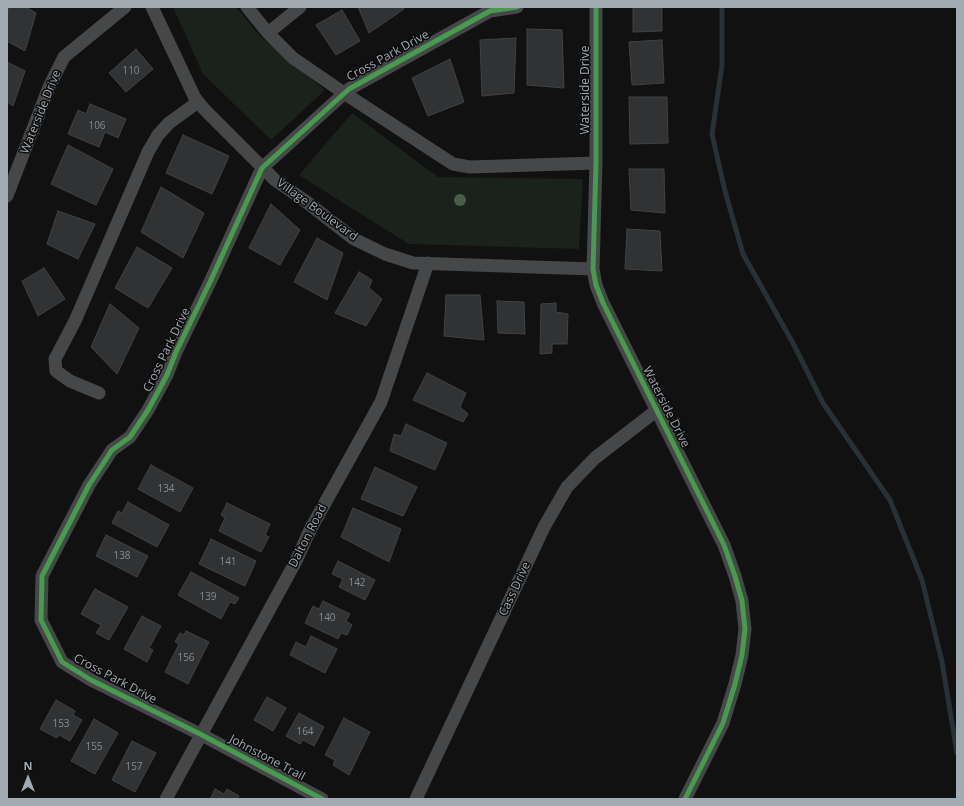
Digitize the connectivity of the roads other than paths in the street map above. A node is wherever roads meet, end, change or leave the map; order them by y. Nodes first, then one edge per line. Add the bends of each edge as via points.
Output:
1 (125, 7) edge
2 (152, 7) edge
3 (247, 7) edge
4 (300, 7) edge
5 (517, 7) edge
6 (596, 7) edge
7 (268, 33) junction
8 (344, 93) junction
9 (198, 102) junction
10 (596, 163) junction
11 (262, 168) junction
12 (7, 196) edge
13 (428, 263) junction
14 (593, 269) junction
15 (99, 393) dead end
16 (657, 410) junction
17 (202, 735) junction
18 (166, 799) edge
19 (322, 799) edge
20 (416, 799) edge
21 (685, 799) edge

1 - 12 street, Waterside Drive via 64,57 49,87
2 - 9 street, Village Boulevard
3 - 7 street
4 - 7 street
5 - 8 street, Cross Park Drive via 490,11
6 - 10 street, Waterside Drive
7 - 8 street via 293,58
8 - 10 street via 453,164 470,167
8 - 11 street, Cross Park Drive
9 - 11 street, Village Boulevard
9 - 15 street via 169,123 148,152 75,321 55,359 56,371 70,381
10 - 14 street, Waterside Drive
11 - 13 street, Village Boulevard via 354,239 385,254 413,263
11 - 17 street, Cross Park Drive via 167,376 130,437 112,450 89,485 42,576 41,620 62,662 91,680
13 - 14 street, Village Boulevard
13 - 17 street, Dalton Road via 381,402
14 - 16 street, Waterside Drive via 603,304
16 - 20 street, Cass Drive via 595,458 567,487 544,528
16 - 21 street, Waterside Drive via 724,545 742,601 745,629 742,655 723,723
17 - 18 street, Dalton Road
17 - 19 street, Johnstone Trail

